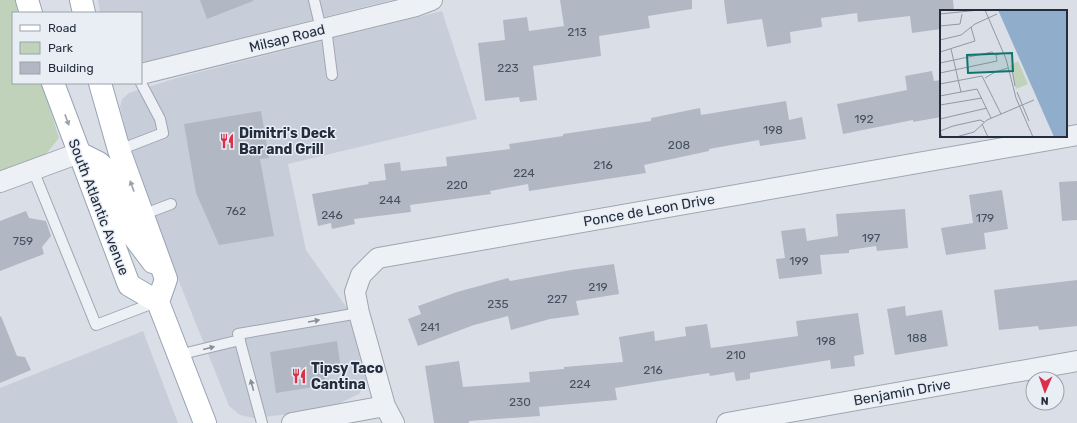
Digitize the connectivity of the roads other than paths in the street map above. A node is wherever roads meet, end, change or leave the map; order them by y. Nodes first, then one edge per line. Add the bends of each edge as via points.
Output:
1 (27, 0) edge
2 (81, 0) edge
3 (314, 0) edge
4 (432, 0) edge
5 (31, 12) edge
6 (84, 12) edge
7 (323, 29) junction
8 (142, 74) edge
9 (332, 75) dead end
10 (53, 84) edge
11 (103, 84) edge
12 (142, 84) edge
13 (1077, 135) edge
14 (1066, 137) edge
15 (1067, 137) edge
16 (119, 150) junction
17 (79, 153) junction
18 (33, 170) junction
19 (0, 182) edge
20 (171, 204) dead end
21 (142, 215) junction
22 (166, 279) junction
23 (158, 302) junction
24 (359, 314) junction
25 (240, 340) junction
26 (178, 355) junction
27 (1077, 361) edge
28 (389, 415) edge
29 (205, 423) edge
30 (262, 423) edge
31 (292, 423) edge
32 (727, 423) edge

1 - 5 main road
2 - 6 main road
3 - 7 lane
4 - 7 street, Milsap Road
7 - 8 street, Milsap Road
7 - 9 lane
10 -> 17 main road, South Atlantic Avenue
11 - 16 main road
12 - 16 lane via 160,119 163,133
13 - 15 street, Ponce de Leon Drive
14 - 24 street, Ponce de Leon Drive via 378,258 361,275 356,292
21 -> 16 main road
17 - 18 street
17 - 22 main road via 105,169 128,229
17 - 23 main road, South Atlantic Avenue via 129,285
18 - 19 street
18 - 23 lane via 96,325
20 - 21 lane
21 - 22 main road
22 - 23 main road
23 - 26 main road
25 -> 24 lane via 238,334
24 - 28 street, Ponce de Leon Drive
26 -> 25 lane
30 -> 25 lane
26 - 29 main road
27 - 32 street, Benjamin Drive
28 - 31 street

